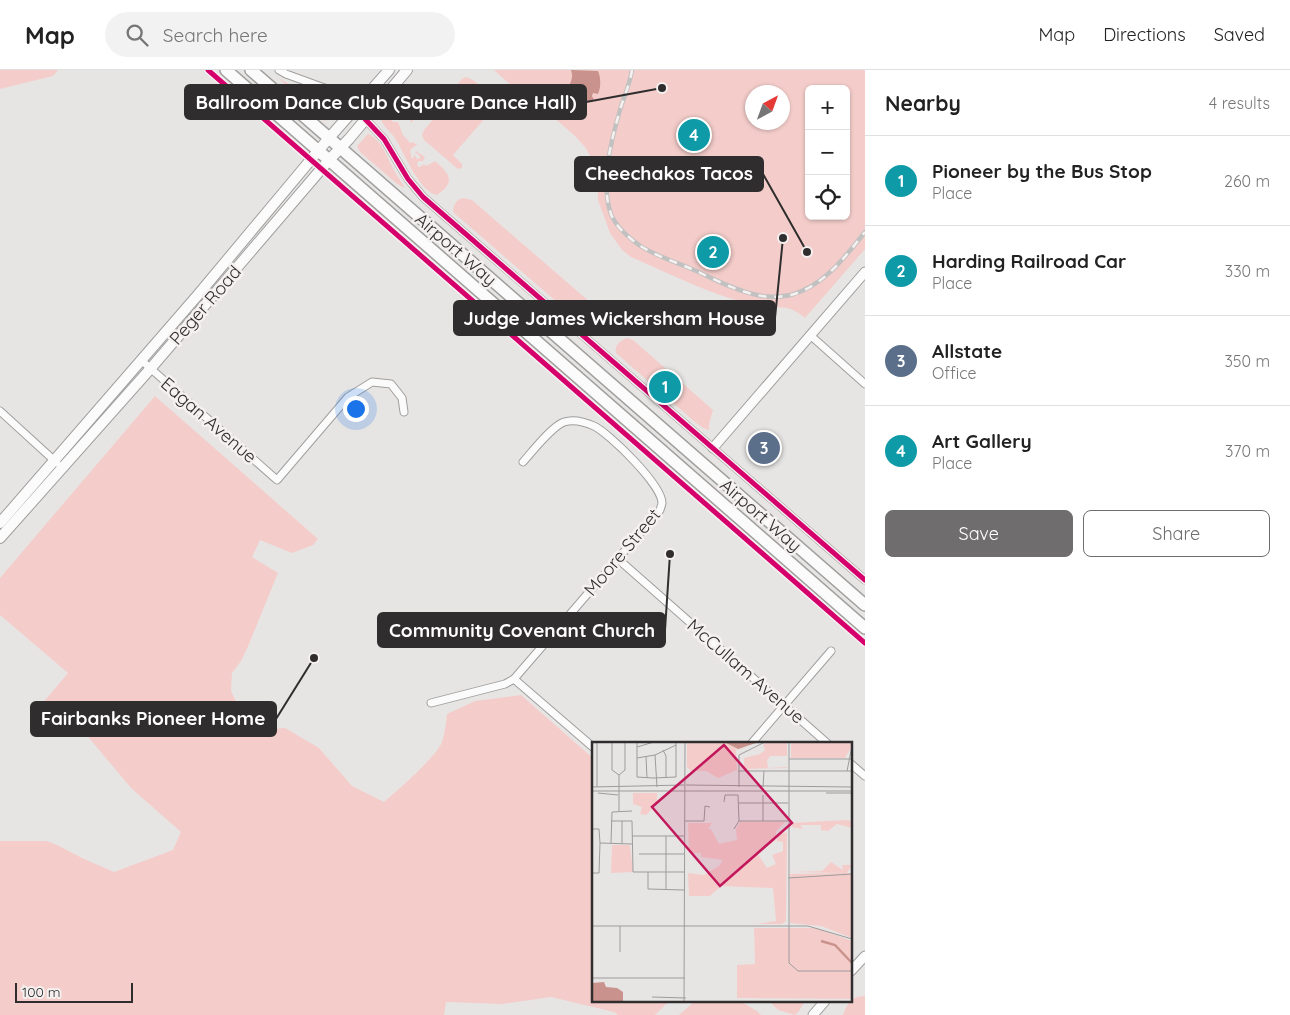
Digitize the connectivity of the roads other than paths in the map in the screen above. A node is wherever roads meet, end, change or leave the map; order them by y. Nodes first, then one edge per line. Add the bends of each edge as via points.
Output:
1 (226, 70) edge
2 (251, 70) edge
3 (279, 70) edge
4 (389, 70) edge
5 (407, 70) edge
6 (355, 109) junction
7 (365, 119) junction
8 (328, 138) junction
9 (340, 148) junction
10 (318, 151) junction
11 (329, 160) junction
12 (865, 272) edge
13 (810, 335) junction
14 (142, 360) junction
15 (151, 368) junction
16 (865, 384) edge
17 (0, 411) edge
18 (404, 412) dead end
19 (713, 448) junction
20 (55, 460) junction
21 (522, 462) dead end
22 (63, 468) junction
23 (0, 523) edge
24 (0, 538) edge
25 (618, 559) junction
26 (865, 580) edge
27 (865, 604) edge
28 (865, 628) edge
29 (831, 651) dead end
30 (514, 679) junction
31 (431, 703) dead end
32 (784, 706) junction
33 (753, 742) edge
34 (826, 742) edge
35 (592, 746) edge
36 (852, 765) edge
37 (865, 776) edge
38 (865, 956) edge
39 (852, 970) edge
40 (824, 1002) edge
41 (813, 1015) edge

1 - 10 main road, Airport Way
2 - 8 main road, Airport Way
3 - 6 street via 330,90
4 - 6 main road, Peger Road
5 - 7 main road, Peger Road
6 - 8 main road, Peger Road
7 - 9 main road, Peger Road
7 - 19 street via 424,197
8 - 9 main road, Airport Way
8 - 10 main road, Peger Road
9 - 11 main road, Peger Road
9 - 27 main road, Airport Way
10 - 11 main road, Airport Way
10 - 14 main road, Peger Road
11 - 15 main road, Peger Road
11 - 28 main road, Airport Way
12 - 13 street
13 - 16 street
13 - 19 street
14 - 15 street, Eagan Avenue
14 - 20 main road, Peger Road
15 - 18 street, Eagan Avenue via 277,480 348,397 372,382 392,384 402,398
15 - 22 main road, Peger Road
17 - 20 street
19 - 26 street
20 - 22 street
20 - 23 main road, Peger Road
21 - 25 street, Moore Street via 555,427 578,421 608,435 638,464 655,487 662,504
22 - 24 main road, Peger Road
25 - 30 street, Moore Street
25 - 32 street, McCullam Avenue
29 - 32 street
30 - 31 street
30 - 35 street
32 - 33 street
32 - 34 street, McCullam Avenue
36 - 37 street
38 - 39 street
40 - 41 street

